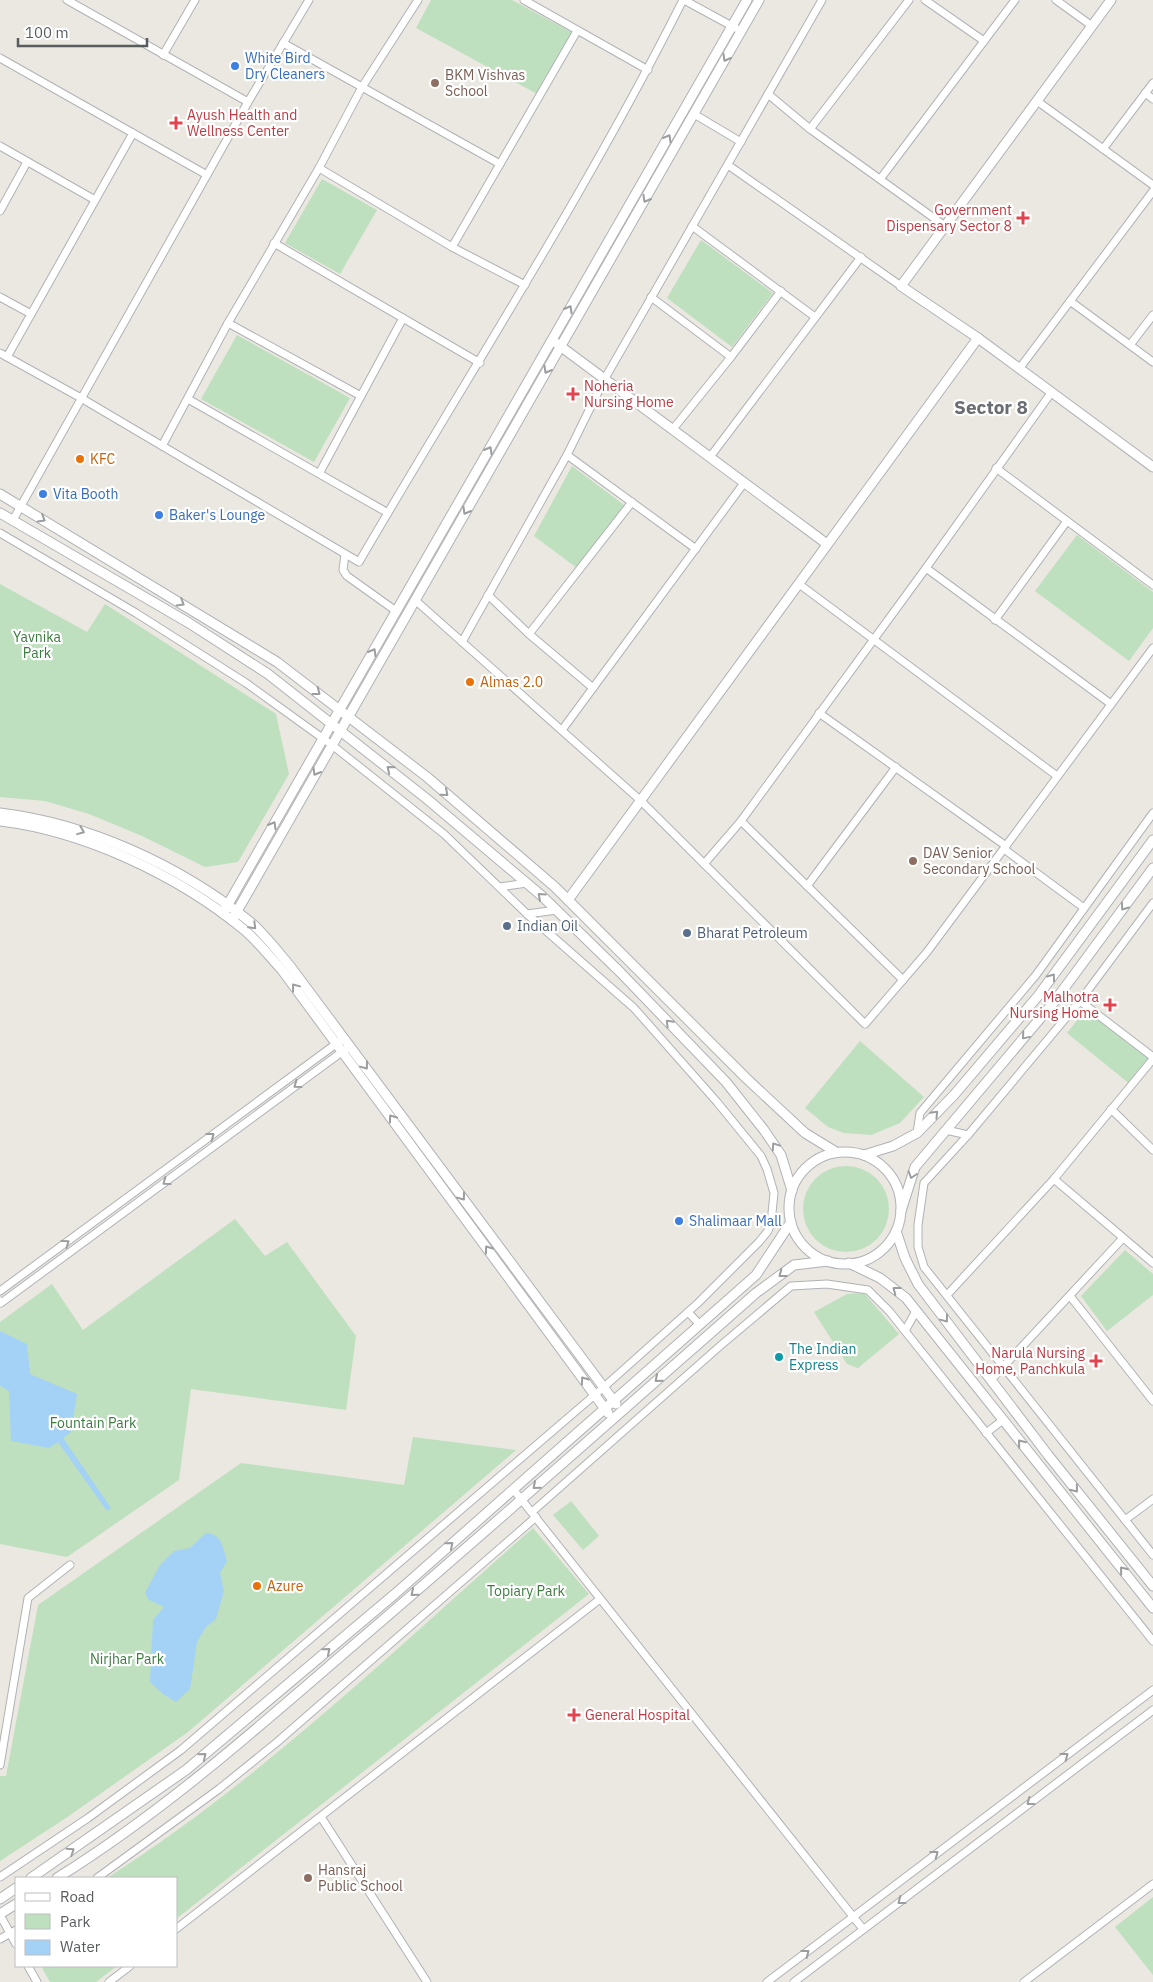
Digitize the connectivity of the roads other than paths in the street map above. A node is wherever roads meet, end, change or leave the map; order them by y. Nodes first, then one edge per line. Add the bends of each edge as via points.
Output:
1 (67, 0) edge
2 (195, 0) edge
3 (309, 0) edge
4 (418, 0) edge
5 (524, 0) edge
6 (684, 0) edge
7 (746, 0) edge
8 (759, 0) edge
9 (822, 0) edge
10 (909, 0) edge
11 (925, 0) edge
12 (1015, 0) edge
13 (1056, 0) edge
14 (1112, 0) edge
15 (732, 26) junction
16 (1092, 26) junction
17 (577, 31) junction
18 (742, 31) junction
19 (984, 41) junction
20 (283, 43) junction
21 (163, 55) junction
22 (0, 58) edge
23 (648, 70) junction
24 (1153, 83) edge
25 (362, 87) junction
26 (1145, 93) junction
27 (768, 94) junction
28 (1153, 99) edge
29 (1037, 100) junction
30 (248, 102) junction
31 (694, 114) junction
32 (810, 129) junction
33 (133, 133) junction
34 (741, 142) junction
35 (0, 146) edge
36 (1103, 150) junction
37 (26, 162) junction
38 (500, 164) junction
39 (728, 165) junction
40 (319, 168) junction
41 (207, 175) junction
42 (881, 178) junction
43 (1153, 185) edge
44 (1153, 191) edge
45 (95, 200) junction
46 (0, 211) edge
47 (692, 226) junction
48 (945, 226) junction
49 (274, 243) junction
50 (452, 247) junction
51 (861, 257) junction
52 (524, 285) junction
53 (901, 286) junction
54 (781, 291) junction
55 (0, 297) edge
56 (651, 298) junction
57 (1070, 301) junction
58 (31, 314) junction
59 (1153, 315) edge
60 (403, 318) junction
61 (816, 318) junction
62 (228, 323) junction
63 (978, 338) junction
64 (552, 340) junction
65 (1130, 345) junction
66 (561, 347) junction
67 (3, 355) edge
68 (731, 358) junction
69 (1153, 362) edge
70 (480, 363) junction
71 (1019, 369) junction
72 (604, 380) junction
73 (1051, 393) junction
74 (361, 396) junction
75 (81, 398) junction
76 (188, 399) junction
77 (673, 429) junction
78 (162, 446) junction
79 (567, 455) junction
80 (710, 457) junction
81 (1153, 467) edge
82 (996, 468) junction
83 (320, 472) junction
84 (744, 483) junction
85 (0, 494) edge
86 (632, 502) junction
87 (21, 506) junction
88 (0, 513) edge
89 (388, 513) junction
90 (13, 520) junction
91 (1068, 521) junction
92 (0, 533) edge
93 (827, 544) junction
94 (696, 549) junction
95 (345, 554) junction
96 (926, 568) junction
97 (799, 584) junction
98 (1153, 585) edge
99 (488, 595) junction
100 (416, 600) junction
101 (396, 611) junction
102 (995, 620) junction
103 (529, 634) junction
104 (874, 639) junction
105 (462, 642) junction
106 (1153, 648) edge
107 (593, 688) junction
108 (1111, 704) junction
109 (340, 709) junction
110 (819, 712) junction
111 (349, 716) junction
112 (332, 723) junction
113 (341, 730) junction
114 (562, 730) junction
115 (323, 739) junction
116 (332, 745) junction
117 (896, 767) junction
118 (1057, 776) junction
119 (640, 800) junction
120 (0, 812) edge
121 (1153, 813) edge
122 (0, 821) edge
123 (741, 821) junction
124 (1153, 840) edge
125 (263, 843) junction
126 (273, 848) junction
127 (1005, 848) junction
128 (704, 864) junction
129 (1153, 868) edge
130 (527, 883) junction
131 (807, 886) junction
132 (500, 887) junction
133 (568, 900) junction
134 (1153, 902) edge
135 (1084, 908) junction
136 (225, 909) junction
137 (557, 910) junction
138 (527, 914) junction
139 (234, 916) junction
140 (903, 980) junction
141 (1080, 1001) junction
142 (340, 1040) junction
143 (347, 1049) junction
144 (1153, 1058) edge
145 (1111, 1109) junction
146 (946, 1130) junction
147 (917, 1134) junction
148 (968, 1135) junction
149 (1153, 1150) edge
150 (836, 1152) junction
151 (864, 1155) junction
152 (1054, 1179) junction
153 (792, 1191) junction
154 (901, 1210) junction
155 (791, 1222) junction
156 (896, 1231) junction
157 (1123, 1238) junction
158 (828, 1261) junction
159 (849, 1263) junction
160 (1153, 1263) edge
161 (27, 1272) junction
162 (32, 1280) junction
163 (3, 1290) edge
164 (11, 1295) junction
165 (947, 1295) junction
166 (1070, 1296) junction
167 (0, 1301) edge
168 (916, 1311) junction
169 (688, 1312) junction
170 (700, 1325) junction
171 (904, 1331) junction
172 (1004, 1367) junction
173 (991, 1380) junction
174 (604, 1387) junction
175 (595, 1395) junction
176 (614, 1401) junction
177 (1153, 1401) edge
178 (605, 1409) junction
179 (622, 1411) junction
180 (612, 1419) junction
181 (1003, 1420) junction
182 (986, 1433) junction
183 (513, 1489) junction
184 (1153, 1498) edge
185 (521, 1499) junction
186 (534, 1515) junction
187 (1125, 1520) junction
188 (1153, 1555) edge
189 (70, 1566) dead end
190 (1153, 1586) edge
191 (600, 1599) junction
192 (1153, 1608) edge
193 (1153, 1641) edge
194 (1153, 1690) edge
195 (1153, 1710) edge
196 (0, 1765) edge
197 (321, 1817) junction
198 (0, 1877) edge
199 (32, 1877) edge
200 (59, 1877) edge
201 (98, 1877) edge
202 (1153, 1884) edge
203 (15, 1889) edge
204 (0, 1898) edge
205 (15, 1905) edge
206 (0, 1915) edge
207 (853, 1916) junction
208 (178, 1927) edge
209 (863, 1929) junction
210 (13, 1932) edge
211 (0, 1940) edge
212 (29, 1967) edge
213 (129, 1967) edge
214 (37, 1982) edge
215 (109, 1982) edge
216 (427, 1982) edge
217 (767, 1982) edge
218 (794, 1982) edge
219 (1024, 1982) edge

1 - 21 street
2 - 21 street
3 - 20 street
4 - 25 street
5 - 17 street
6 - 15 street
6 - 23 street
7 - 15 street
8 - 18 street
9 - 27 street
10 - 32 street
11 - 19 street
12 - 19 street
13 - 16 street
14 - 16 street
15 - 18 street
64 -> 15 street
16 - 29 street
17 - 23 street
17 - 38 street
18 -> 31 street
19 - 42 street
20 - 25 street
20 - 30 street
21 - 30 street
22 - 33 street
23 - 52 street
24 - 26 street
25 - 38 street
25 - 40 street
26 - 28 street
26 - 36 street
27 - 32 street
27 - 34 street
29 - 36 street
29 - 48 street
30 - 41 street
31 - 34 street
31 -> 66 street
32 - 42 street
33 - 41 street
33 - 45 street
34 - 39 street
35 - 37 street
36 - 43 street
37 - 45 street
37 - 46 street
38 - 50 street
39 - 47 street
39 - 51 street
40 - 49 street
40 - 50 street
41 - 75 street
42 - 48 street
44 - 57 street
45 - 58 street
47 - 54 street
47 - 56 street
48 - 53 street
49 - 60 street
49 - 62 street
50 - 52 street
51 - 53 street
51 - 61 street
52 - 70 street
53 - 63 street
54 - 61 street
54 - 68 street
55 - 58 street
56 - 68 street
56 - 72 street
57 - 65 street
57 - 71 street
58 - 67 street
59 - 65 street
60 - 70 street
60 - 74 street
61 - 80 street
62 - 74 street
62 - 76 street
63 - 71 street
63 - 93 street
64 - 66 street
101 -> 64 street
65 - 69 street
66 - 72 street
66 -> 100 street
67 - 75 street
68 - 77 street
70 - 89 street
71 - 73 street
72 - 77 street
72 - 79 street
73 - 81 street
73 - 82 street
74 - 83 street
75 - 78 street
75 - 87 street
76 - 78 street
76 - 83 street
77 - 80 street
78 - 95 street
79 - 86 street
79 - 99 street
80 - 84 street
82 - 91 street
82 - 96 street
83 - 89 street
84 - 93 street
84 - 94 street
85 - 87 street
86 - 94 street
86 - 103 street
87 - 90 street
87 -> 109 street via 277,662
88 - 90 street
89 - 95 street via 360,562
90 - 112 street via 189,623 268,674
91 - 98 street
91 - 102 street
92 - 115 street via 178,639
93 - 97 street
94 - 107 street
95 - 101 street via 343,570 347,576
96 - 102 street
96 - 104 street
97 - 104 street
97 - 119 street
99 - 103 street
99 - 105 street
100 - 105 street
100 - 111 street
109 -> 101 street
102 - 108 street
103 - 107 street
104 - 110 street
104 - 118 street
105 - 114 street
106 - 108 street
107 - 114 street
108 - 118 street
109 - 111 street
109 - 112 street
110 - 117 street
110 - 123 street
111 - 113 street
111 -> 133 street via 427,777
112 - 113 street
112 - 115 street
113 - 116 street
130 -> 113 street
114 - 119 street
115 - 116 street
125 -> 115 street
116 -> 126 street
116 - 132 street via 444,834
117 - 127 street
117 - 131 street
118 - 127 street
119 - 128 street
119 - 133 street
120 -> 136 street via 71,827 147,857 199,885
121 - 135 street
122 - 136 street via 67,835 142,866
123 - 128 street
123 - 131 street
147 -> 124 street via 1038,996
125 - 126 street
125 - 136 street
126 - 139 street
127 - 135 street
127 - 140 street via 928,952
128 - 140 street via 865,1024
129 -> 146 street via 1054,1002
130 - 132 street
137 -> 130 street
131 - 140 street
132 - 138 street
133 - 150 street via 752,1084 805,1133
134 - 141 street
135 - 147 street via 1036,974 920,1113
136 - 139 street
137 - 138 street
153 -> 137 street via 781,1155 726,1082
138 - 169 street via 634,1008 745,1134 768,1170 774,1193 774,1210 768,1231
139 - 142 street via 250,922 290,966
141 - 144 street
141 - 148 street
142 - 143 street
161 -> 142 street
143 -> 162 street
143 -> 174 street
175 -> 143 street
144 - 145 street
145 - 149 street
145 - 152 street
146 - 148 street
146 -> 154 street via 915,1167
147 - 151 street
148 - 165 street via 924,1183 921,1204 918,1247 924,1267
150 - 151 street
150 - 153 street via 809,1166 798,1177
151 - 154 street via 882,1166 896,1183
152 - 157 street
152 - 165 street
153 - 155 street via 789,1206
154 - 156 street
155 - 158 street via 804,1246
155 - 170 street via 756,1275
156 - 159 street via 877,1253
156 -> 173 street via 918,1284
157 - 160 street
157 - 166 street
158 - 159 street
158 -> 179 street via 794,1265 756,1293
168 -> 159 street via 906,1298 880,1278
161 - 162 street
161 - 163 street
162 - 164 street
163 - 164 street
164 - 167 street
165 - 172 street
166 - 172 street
166 - 177 street
168 - 171 street
168 - 181 street
169 - 170 street
169 - 174 street
170 - 176 street
171 - 182 street
171 - 186 street via 868,1290 827,1284 791,1286
172 - 173 street
172 - 187 street
173 -> 190 street
174 - 175 street
174 - 176 street
175 - 178 street
175 - 198 street via 181,1750
176 - 178 street
176 - 179 street
178 - 180 street
178 - 183 street
179 - 180 street
180 -> 185 street
181 - 182 street
192 -> 181 street
182 - 193 street
183 - 185 street
199 -> 183 street via 186,1770 396,1593
184 - 187 street
185 - 186 street
185 -> 200 street via 194,1783
186 - 191 street
186 - 201 street via 276,1743
187 - 188 street
189 - 196 street via 28,1598
191 - 197 street
191 - 207 street
207 -> 194 street
195 -> 209 street
197 - 208 street
197 - 216 street
202 - 219 street
203 - 204 street
205 - 206 street
206 - 210 street
207 - 209 street
217 -> 207 street
209 - 218 street
210 - 211 street
212 - 214 street
213 - 215 street

